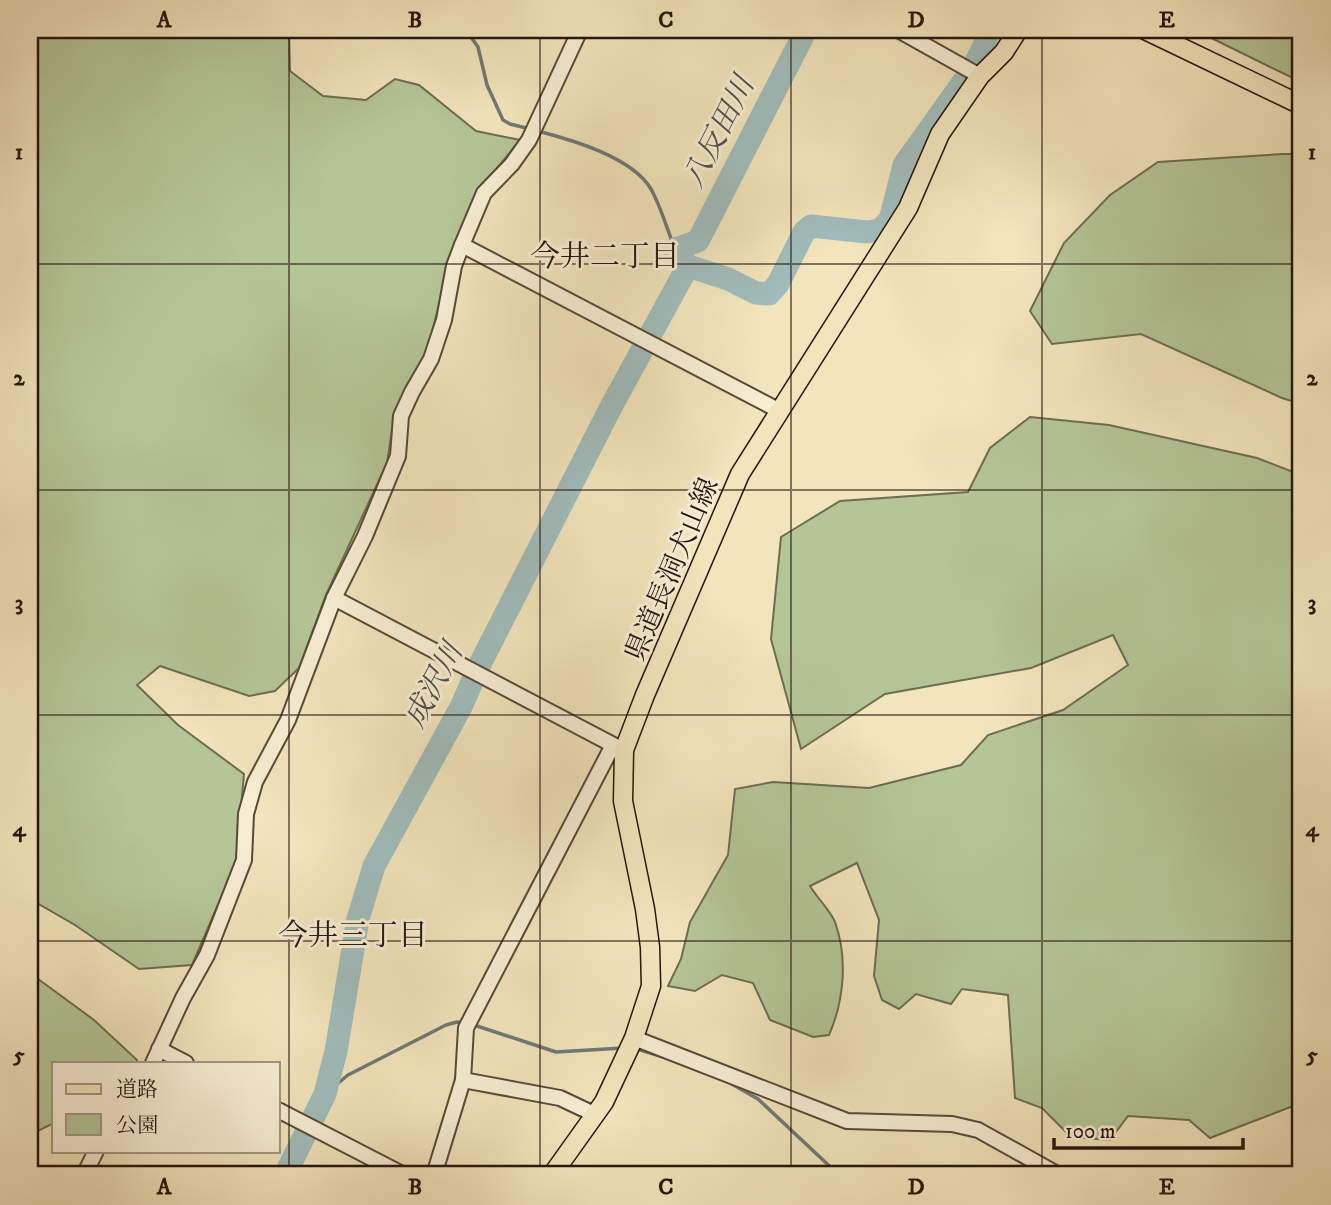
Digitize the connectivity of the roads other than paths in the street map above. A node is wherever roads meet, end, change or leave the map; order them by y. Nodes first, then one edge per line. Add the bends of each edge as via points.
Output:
1 (580, 30) edge
2 (898, 30) edge
3 (1018, 30) edge
4 (1145, 30) edge
5 (980, 76) junction
6 (1301, 105) edge
7 (462, 245) junction
8 (780, 411) junction
9 (334, 598) junction
10 (619, 748) junction
11 (631, 1045) junction
12 (159, 1049) junction
13 (153, 1062) edge
14 (184, 1062) edge
15 (463, 1080) junction
16 (280, 1112) edge
17 (596, 1115) junction
18 (96, 1152) edge
19 (84, 1175) edge
20 (404, 1175) edge
21 (434, 1175) edge
22 (551, 1175) edge
23 (1059, 1175) edge

1 - 7 street via 533,134 484,193
2 - 5 street
3 - 5 main road, 県道長洞犬山線
4 - 6 main road
5 - 8 main road, 県道長洞犬山線 via 940,134 896,229
7 - 8 street
7 - 9 street via 431,359 401,416 398,456
8 - 10 main road, 県道長洞犬山線 via 735,484
9 - 10 street
9 - 12 street via 288,720 255,782 246,814 244,860 207,955
10 - 11 main road, 県道長洞犬山線 via 623,801 645,909 652,978
10 - 15 street via 469,1021
11 - 17 main road, 県道長洞犬山線
11 - 23 street via 847,1121 952,1124 978,1130
12 - 13 street
12 - 14 street
15 - 17 street via 560,1098
15 - 21 street
16 - 20 street
17 - 22 main road, 県道長洞犬山線
18 - 19 street

